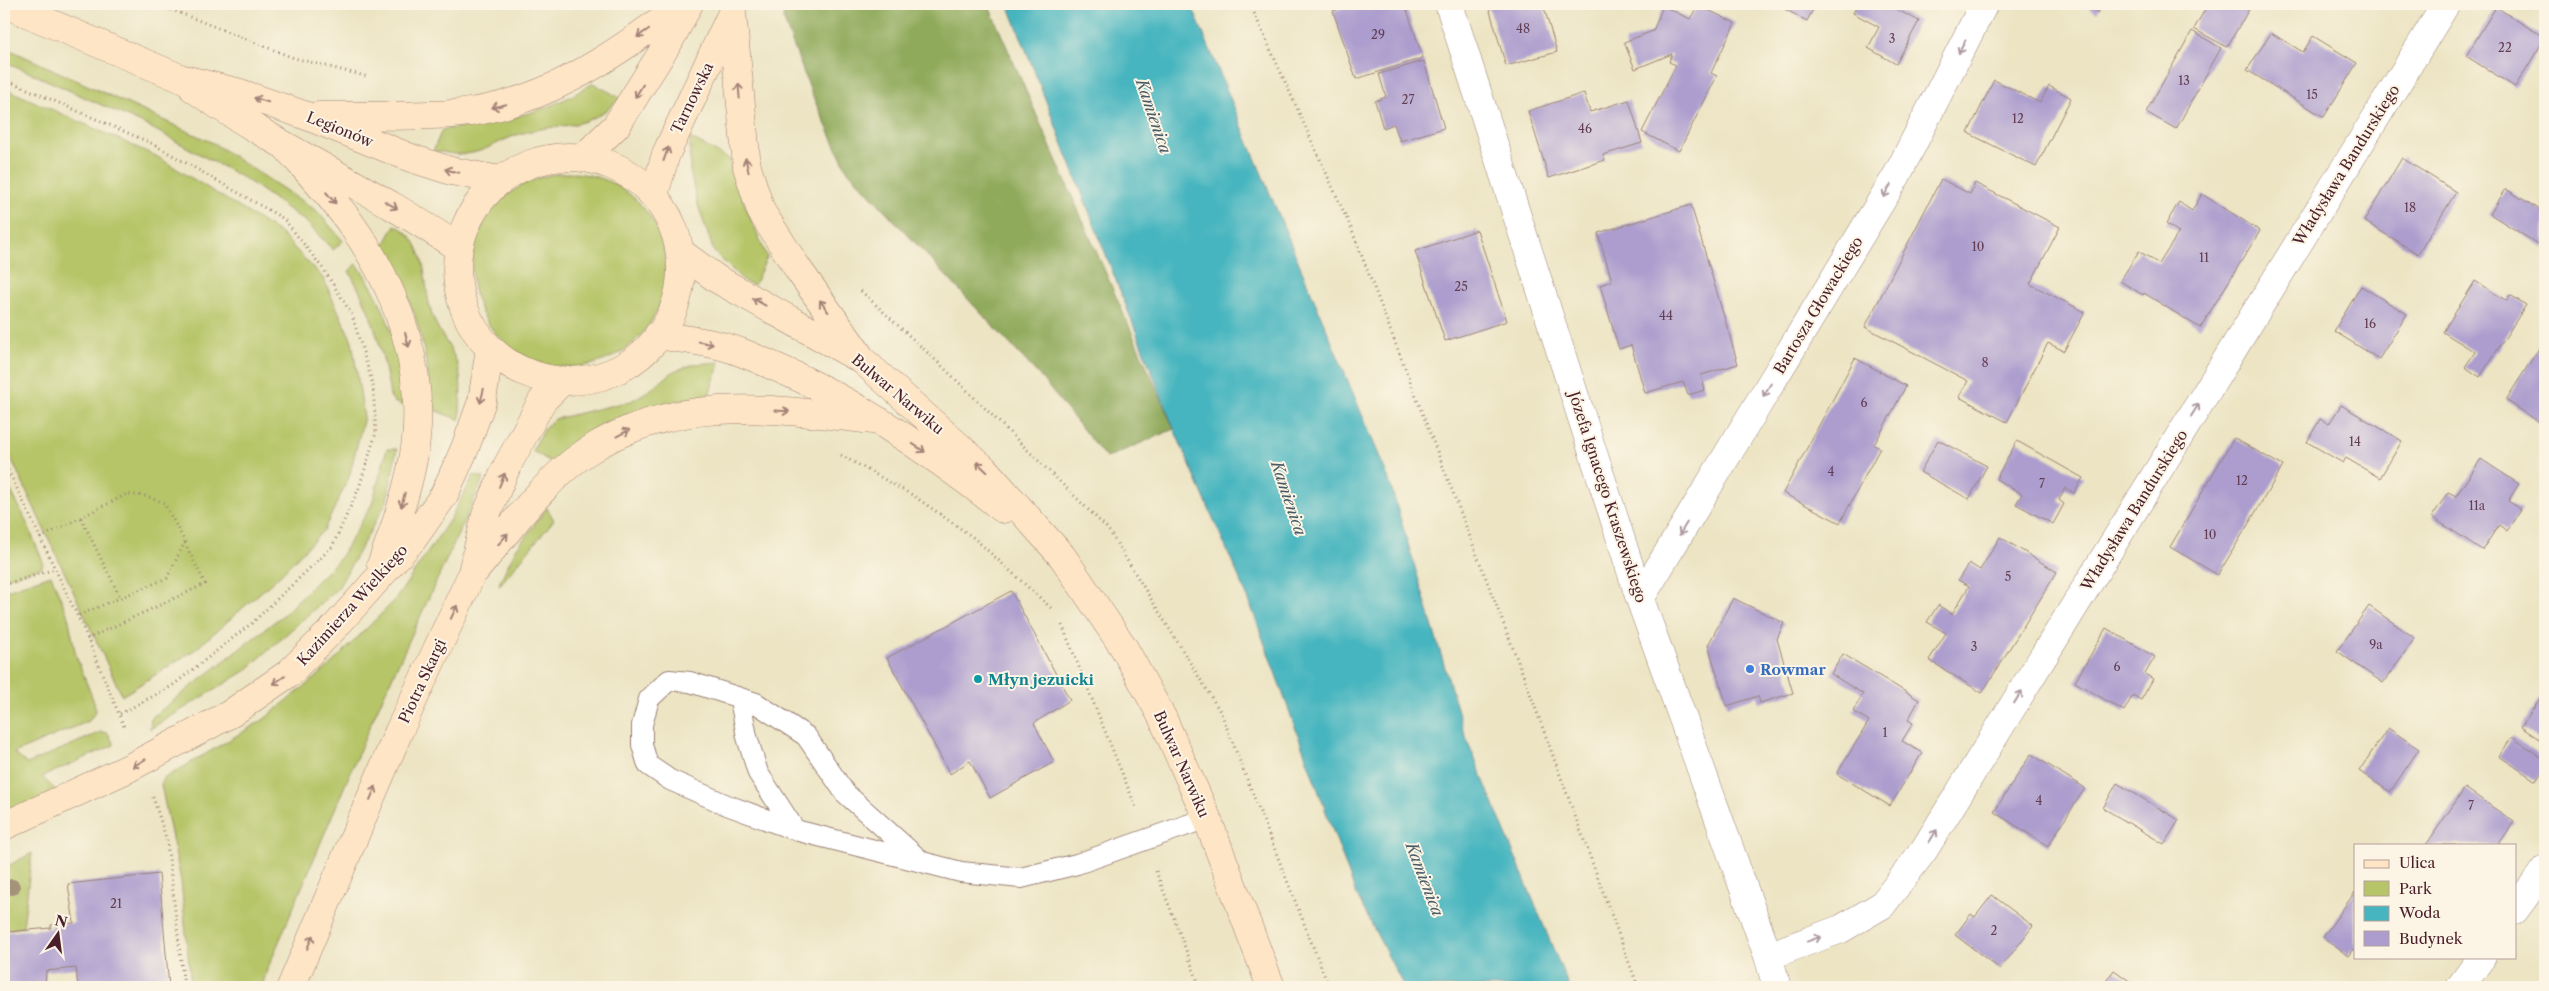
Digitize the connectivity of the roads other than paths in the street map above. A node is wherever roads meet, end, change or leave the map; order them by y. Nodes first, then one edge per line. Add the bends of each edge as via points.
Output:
1 (5, 4) edge
2 (682, 4) edge
3 (689, 4) edge
4 (1449, 4) edge
5 (1984, 4) edge
6 (2446, 4) edge
7 (734, 8) edge
8 (180, 78) junction
9 (307, 116) junction
10 (287, 148) junction
11 (583, 158) junction
12 (500, 180) junction
13 (654, 195) junction
14 (457, 247) junction
15 (680, 252) junction
16 (658, 335) junction
17 (490, 348) junction
18 (862, 360) junction
19 (562, 381) junction
20 (879, 420) junction
21 (1062, 556) junction
22 (471, 576) junction
23 (374, 583) junction
24 (1640, 600) junction
25 (740, 699) junction
26 (1207, 818) junction
27 (4, 826) edge
28 (795, 830) junction
29 (922, 862) junction
30 (2545, 869) edge
31 (2516, 909) edge
32 (1768, 956) junction
33 (2481, 958) edge
34 (291, 987) edge
35 (1271, 987) edge
36 (1777, 987) edge
37 (2460, 987) edge

1 - 8 main road, Legionów
2 -> 9 main road via 644,34 565,82 497,107 452,114
3 -> 11 main road via 665,49 616,126
4 - 24 street, Józefa Ignacego Kraszewskiego
5 -> 24 street, Bartosza Głowackiego via 1897,175
32 -> 6 street, Władysława Bandurskiego via 1841,929 1882,905 1924,850
13 -> 7 main road, Tarnowska via 666,154
18 -> 7 main road via 802,276 761,211 746,167
9 -> 8 main road, Legionów via 237,92
8 - 10 main road, Legionów
12 -> 9 main road, Legionów via 451,171 411,158
10 -> 14 main road, Legionów via 390,204
10 -> 23 main road via 351,224 386,282 414,366 418,412 413,459 398,519
11 - 12 main road via 554,158 525,166
11 - 13 main road via 610,164 634,177
12 - 14 main road via 479,202
13 - 15 main road via 670,222
14 - 17 main road via 459,292 470,322
15 - 16 main road via 680,285 670,318
18 -> 15 main road, Bulwar Narwiku via 717,279
16 - 19 main road via 651,346 623,368 589,379
16 -> 20 main road, Bulwar Narwiku via 726,348 756,359 837,396
17 - 19 main road via 535,376
17 -> 23 main road, Kazimierza Wielkiego via 482,401 444,495 413,539
21 -> 18 main road, Bulwar Narwiku via 984,469
22 -> 19 main road, Piotra Skargi via 486,516 507,466 542,400
20 -> 21 main road, Bulwar Narwiku via 976,487
22 -> 20 main road via 548,486 585,454 637,426 692,411 738,409
21 - 26 main road, Bulwar Narwiku via 1124,648 1162,717
34 -> 22 main road, Piotra Skargi via 399,731
23 -> 27 main road, Kazimierza Wielkiego via 289,673 230,714 140,762
24 - 32 street, Józefa Ignacego Kraszewskiego
25 - 28 lane via 758,773
25 - 28 lane via 690,682 669,680 649,700 642,725 642,745 648,766 702,795
25 - 29 lane via 756,703 806,736 845,793
26 - 29 lane via 1077,864 1021,878 961,872
26 - 35 main road, Bulwar Narwiku
28 - 29 lane
30 - 31 street
32 - 36 street, Józefa Ignacego Kraszewskiego
33 - 37 street

